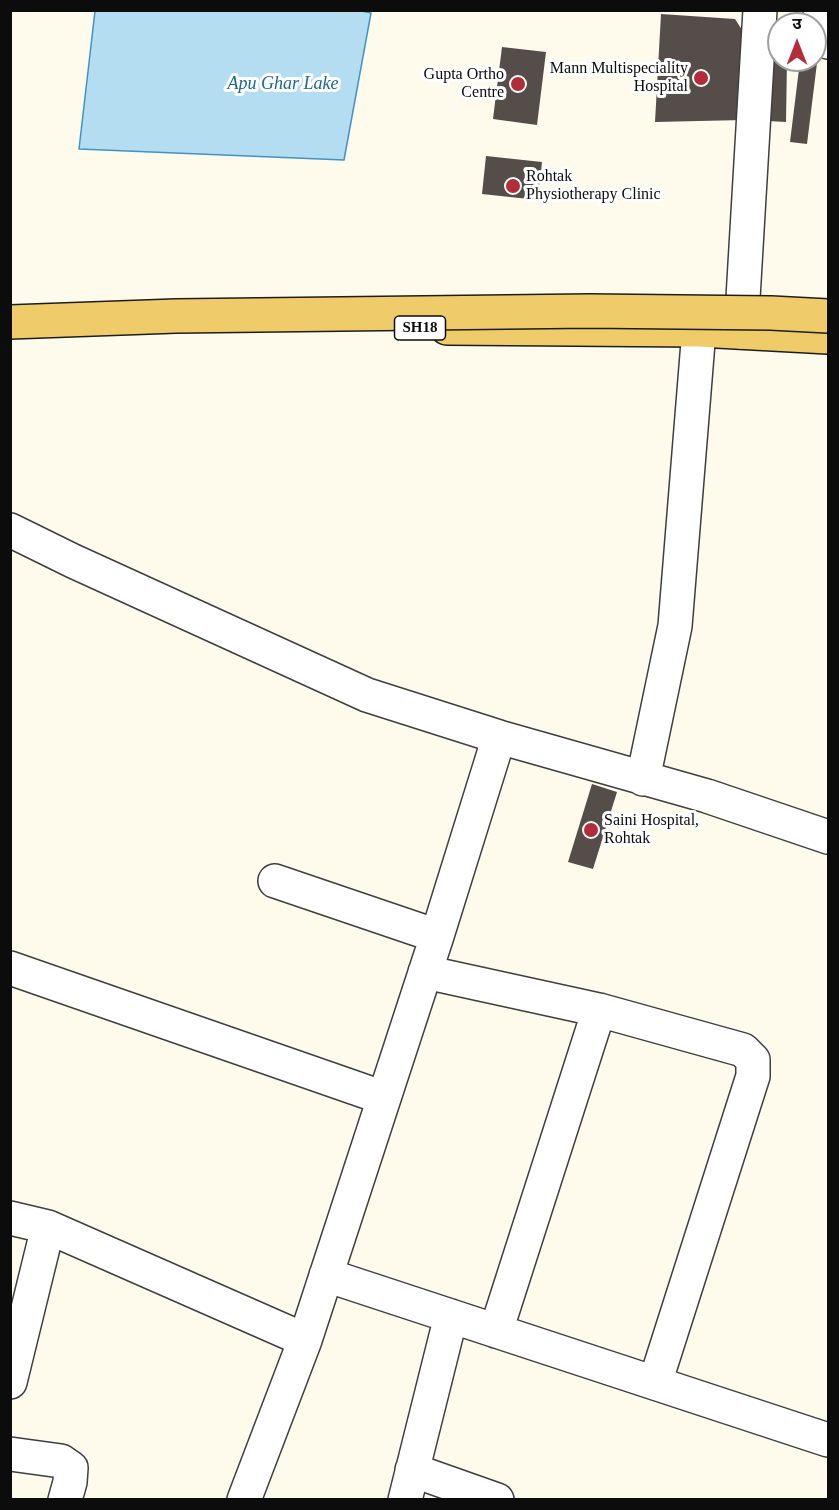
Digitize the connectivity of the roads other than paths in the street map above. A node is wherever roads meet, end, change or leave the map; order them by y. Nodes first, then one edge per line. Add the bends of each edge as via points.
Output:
1 (820, 10) edge
2 (828, 14) edge
3 (758, 16) edge
4 (742, 297) junction
5 (828, 300) edge
6 (10, 311) edge
7 (828, 316) edge
8 (10, 322) edge
9 (699, 330) junction
10 (741, 332) junction
11 (10, 334) edge
12 (828, 337) edge
13 (10, 530) edge
14 (499, 736) junction
15 (642, 779) junction
16 (828, 837) edge
17 (275, 881) dead end
18 (436, 936) junction
19 (10, 968) edge
20 (425, 972) junction
21 (599, 1010) junction
22 (384, 1098) junction
23 (10, 1218) edge
24 (48, 1227) junction
25 (326, 1275) junction
26 (451, 1316) junction
27 (496, 1331) junction
28 (305, 1340) junction
29 (10, 1382) edge
30 (655, 1383) junction
31 (828, 1440) edge
32 (10, 1454) edge
33 (408, 1485) edge
34 (65, 1500) edge
35 (244, 1500) edge
36 (497, 1500) edge

1 - 2 street
3 - 4 street
4 - 5 main road, SH18
4 - 6 main road, SH18 via 184,303
4 - 10 street
7 - 8 main road, bridge via 589,311
9 - 10 main road, SH18
9 - 11 main road, SH18 via 182,327
9 - 15 street via 675,626
10 - 12 main road, SH18
13 - 14 street via 367,695
14 - 15 street
14 - 18 street
15 - 16 street via 707,796
17 - 18 street
18 - 20 street
19 - 22 street
20 - 21 street
20 - 22 street
21 - 27 street
21 - 30 street via 742,1050 753,1060 753,1076
22 - 25 street
23 - 24 street
24 - 28 street
24 - 29 street
25 - 26 street
25 - 28 street
26 - 27 street
26 - 33 street
27 - 30 street
28 - 35 street
30 - 31 street
32 - 34 street via 61,1461 71,1468
33 - 36 street

